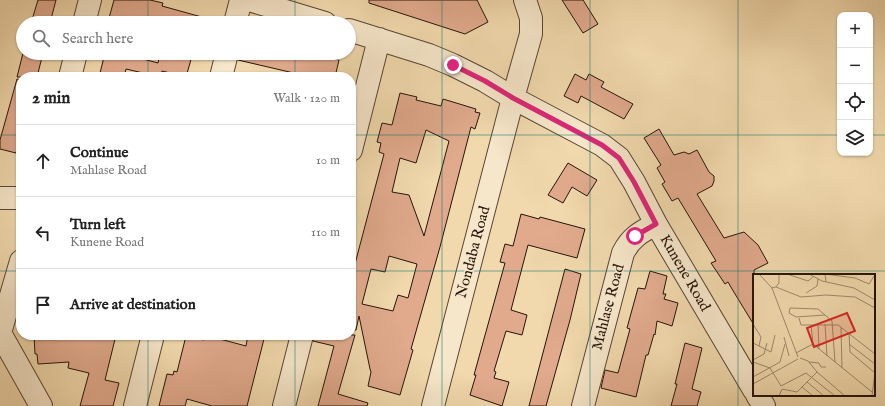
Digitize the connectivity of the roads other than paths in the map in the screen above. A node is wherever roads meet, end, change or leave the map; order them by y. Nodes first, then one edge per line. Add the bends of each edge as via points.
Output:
1 (90, 0) edge
2 (241, 0) edge
3 (249, 0) edge
4 (525, 0) edge
5 (86, 16) edge
6 (237, 16) edge
7 (302, 16) edge
8 (356, 32) edge
9 (379, 40) junction
10 (74, 60) edge
11 (225, 60) edge
12 (71, 72) edge
13 (222, 72) edge
14 (513, 98) junction
15 (356, 130) edge
16 (0, 198) edge
17 (16, 198) edge
18 (656, 224) junction
19 (16, 278) edge
20 (0, 333) edge
21 (152, 340) edge
22 (301, 340) edge
23 (753, 392) edge
24 (42, 406) edge
25 (135, 406) edge
26 (284, 406) edge
27 (433, 406) edge
28 (583, 406) edge

1 - 5 street
2 - 6 street
3 - 7 street
4 - 14 street via 531,18 531,34
8 - 9 street, Kunene Road
9 - 14 street, Kunene Road via 453,65
9 - 15 street
10 - 12 street
11 - 13 street
14 - 18 street, Kunene Road via 602,145 619,158
14 - 27 street, Nondaba Road
16 - 17 street
18 - 23 street, Kunene Road
18 - 28 street, Mahlase Road via 635,236 623,253
19 - 20 street
20 - 24 street
21 - 25 street
22 - 26 street

